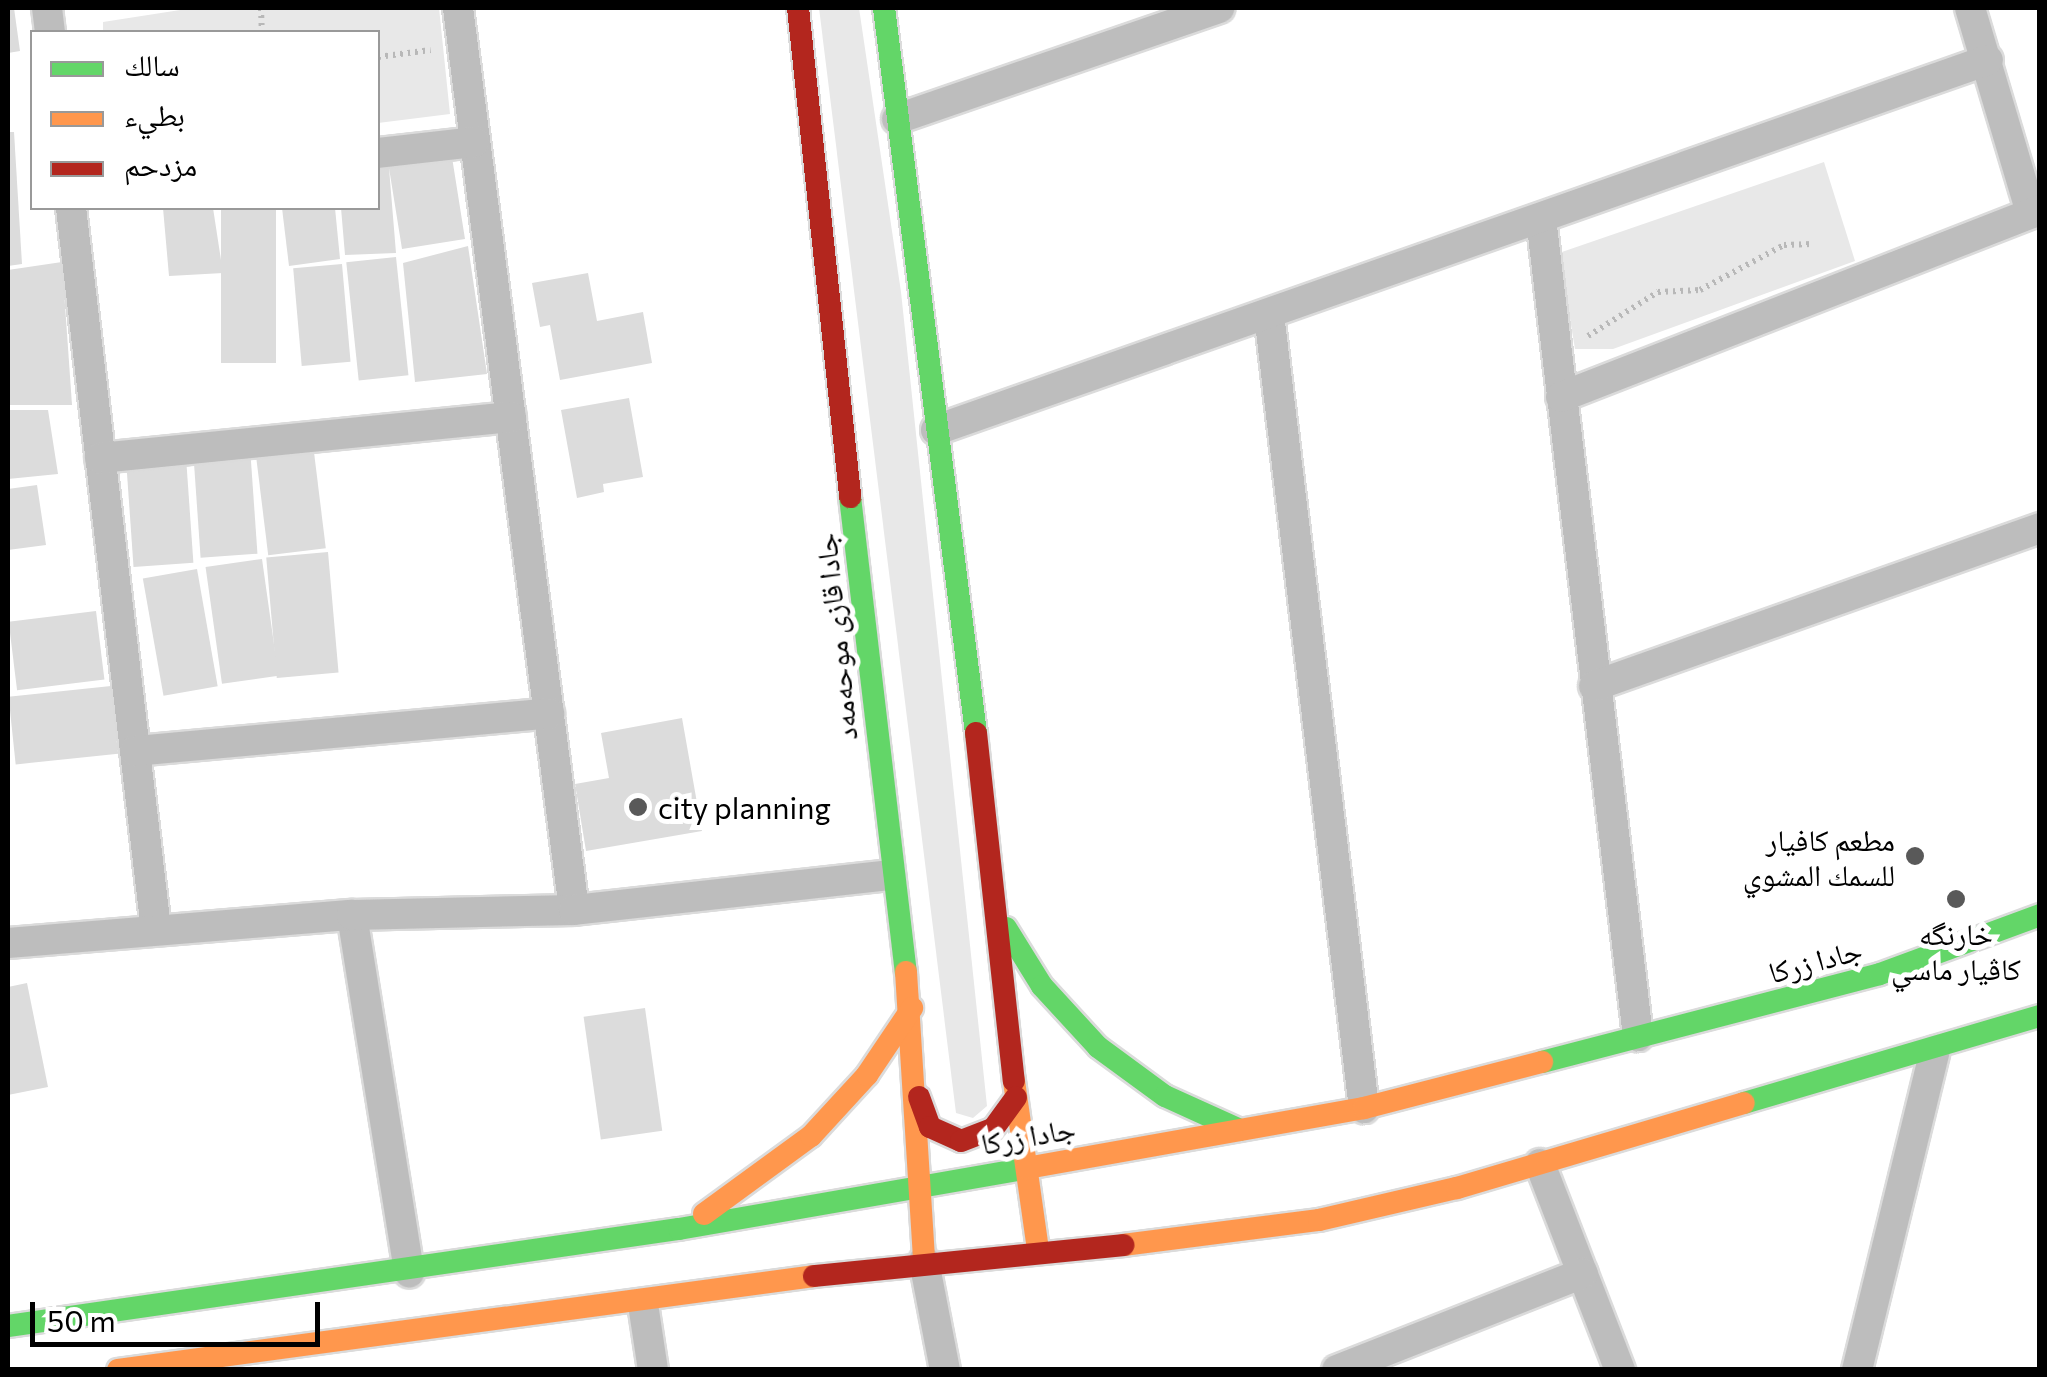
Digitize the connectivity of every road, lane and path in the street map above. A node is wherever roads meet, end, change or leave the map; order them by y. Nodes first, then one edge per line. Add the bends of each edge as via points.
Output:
1 (458, 8) edge
2 (798, 8) edge
3 (884, 8) edge
4 (1970, 8) edge
5 (1212, 9) edge
6 (436, 49) dead end
7 (380, 57) edge
8 (1988, 60) junction
9 (896, 119) junction
10 (474, 142) junction
11 (380, 152) edge
12 (71, 210) edge
13 (2035, 212) edge
14 (1541, 218) junction
15 (1812, 244) dead end
16 (1269, 314) junction
17 (1556, 353) junction
18 (1560, 396) junction
19 (511, 417) junction
20 (936, 430) junction
21 (100, 458) junction
22 (2040, 528) edge
23 (1594, 686) junction
24 (549, 713) junction
25 (135, 751) junction
26 (890, 875) junction
27 (574, 910) junction
28 (352, 915) junction
29 (2040, 915) edge
30 (999, 916) junction
31 (156, 928) junction
32 (8, 943) edge
33 (912, 1008) junction
34 (2040, 1016) edge
35 (1638, 1036) junction
36 (1935, 1051) junction
37 (919, 1097) junction
38 (1016, 1097) junction
39 (1364, 1108) junction
40 (1240, 1130) junction
41 (1540, 1164) junction
42 (1022, 1167) junction
43 (922, 1184) junction
44 (679, 1229) junction
45 (1038, 1250) junction
46 (924, 1261) junction
47 (408, 1272) junction
48 (1582, 1273) junction
49 (643, 1304) junction
50 (8, 1326) edge
51 (362, 1355) edge
52 (118, 1370) edge
53 (653, 1370) edge
54 (945, 1370) edge
55 (1337, 1370) edge
56 (1620, 1370) edge
57 (1857, 1370) edge

1 - 10 street
2 - 26 main road, جادا قازی موحەمەد
3 - 9 main road
4 - 8 street
5 - 9 street
6 - 7 path
8 - 13 street
8 - 14 street
9 - 20 main road
10 - 11 street
10 - 19 street
12 - 21 street
13 - 18 street
14 - 16 street
14 - 17 street
15 - 17 path via 1784,245 1700,290 1658,292
16 - 20 street
16 - 39 street
17 - 18 street
18 - 23 street
19 - 21 street
19 - 24 street
20 - 30 main road
21 - 25 street
22 - 23 street
23 - 35 street
24 - 25 street
24 - 27 street
25 - 31 street
26 - 27 street
26 - 33 main road, جادا قازی موحەمەد
27 - 28 street
28 - 31 street
28 - 47 street
29 - 35 main road, جادا زرکا via 1880,974
30 - 38 main road
30 - 40 main road via 1042,986 1098,1047 1165,1096
31 - 32 street
33 - 37 main road, جادا قازی موحەمەد
33 - 44 main road via 867,1076 812,1136 749,1187
34 - 36 main road
35 - 39 main road, جادا زرکا
36 - 41 main road
36 - 57 street
37 - 38 main road via 930,1127 960,1141 992,1129
37 - 43 main road, جادا قازی موحەمەد
38 - 42 main road
39 - 40 main road, جادا زرکا
40 - 42 main road, جادا زرکا
41 - 45 main road via 1319,1220 1180,1241
41 - 48 street
42 - 43 main road, جادا زرکا
42 - 45 main road
43 - 44 main road, جادا زرکا
43 - 46 main road, جادا قازی موحەمەد
44 - 47 main road, جادا زرکا
45 - 46 main road
46 - 49 main road
46 - 54 street
47 - 50 main road, جادا زرکا
48 - 55 street
48 - 56 street
49 - 51 main road
49 - 53 street
51 - 52 main road

